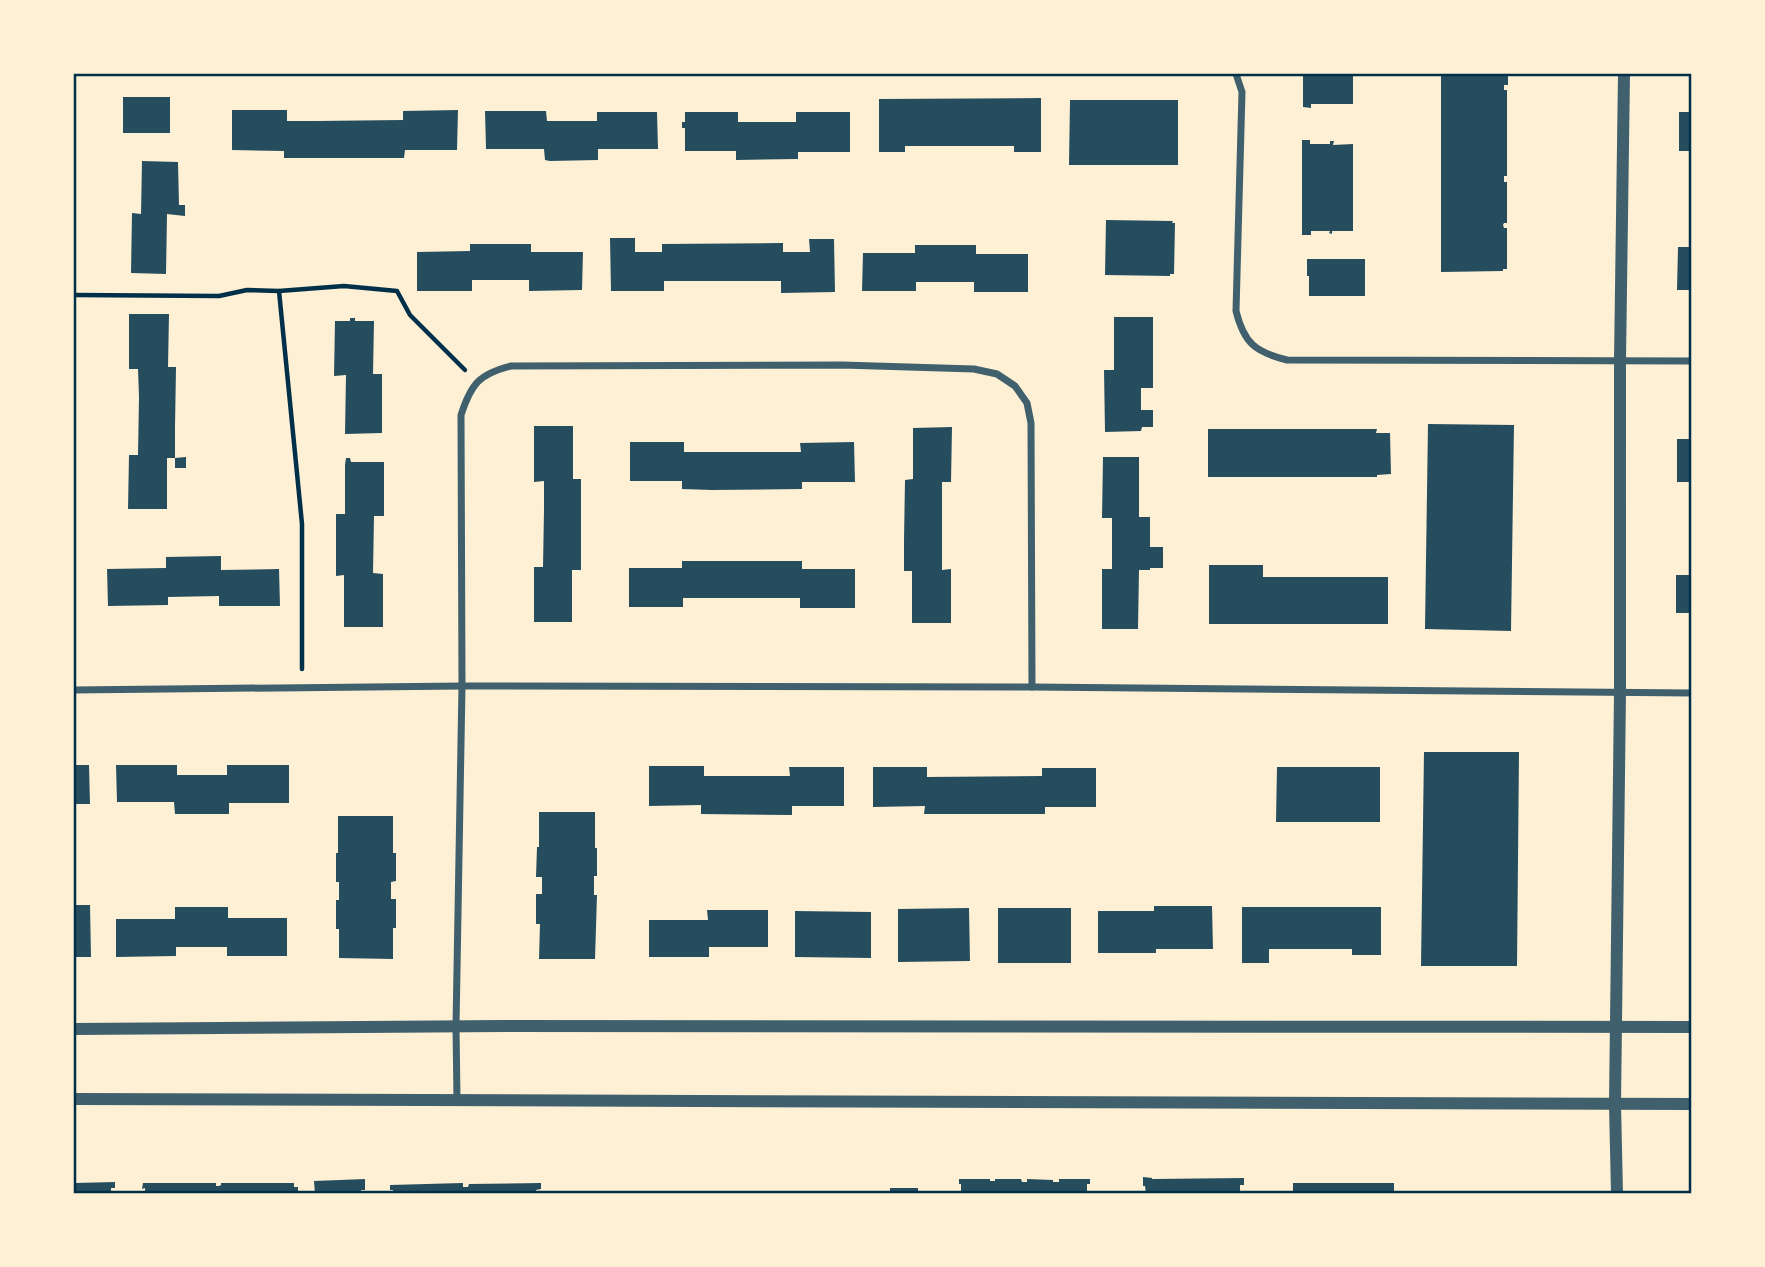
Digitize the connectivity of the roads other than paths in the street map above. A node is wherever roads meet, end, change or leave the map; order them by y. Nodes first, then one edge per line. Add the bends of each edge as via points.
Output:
1 (1236, 74) edge
2 (1624, 74) edge
3 (1620, 361) junction
4 (1692, 361) edge
5 (462, 686) junction
6 (1032, 687) junction
7 (74, 690) edge
8 (1620, 692) junction
9 (1692, 693) edge
10 (456, 1026) junction
11 (1615, 1027) junction
12 (1692, 1027) edge
13 (74, 1029) edge
14 (74, 1099) edge
15 (457, 1100) junction
16 (1615, 1104) junction
17 (1692, 1104) edge
18 (1617, 1194) edge

1 - 3 street via 1242,92 1236,311 1241,330 1251,343 1268,355 1287,360
2 - 3 street
3 - 4 street
3 - 8 street
5 - 6 street
5 - 6 street via 461,415 477,382 493,370 511,366 842,365 974,369 997,374 1015,386 1027,403 1031,423
5 - 7 street
5 - 10 street
6 - 8 street
8 - 9 street
8 - 11 street
10 - 11 street
10 - 13 street
10 - 15 street
11 - 12 street
11 - 16 street
14 - 15 street
15 - 16 street
16 - 17 street
16 - 18 street

